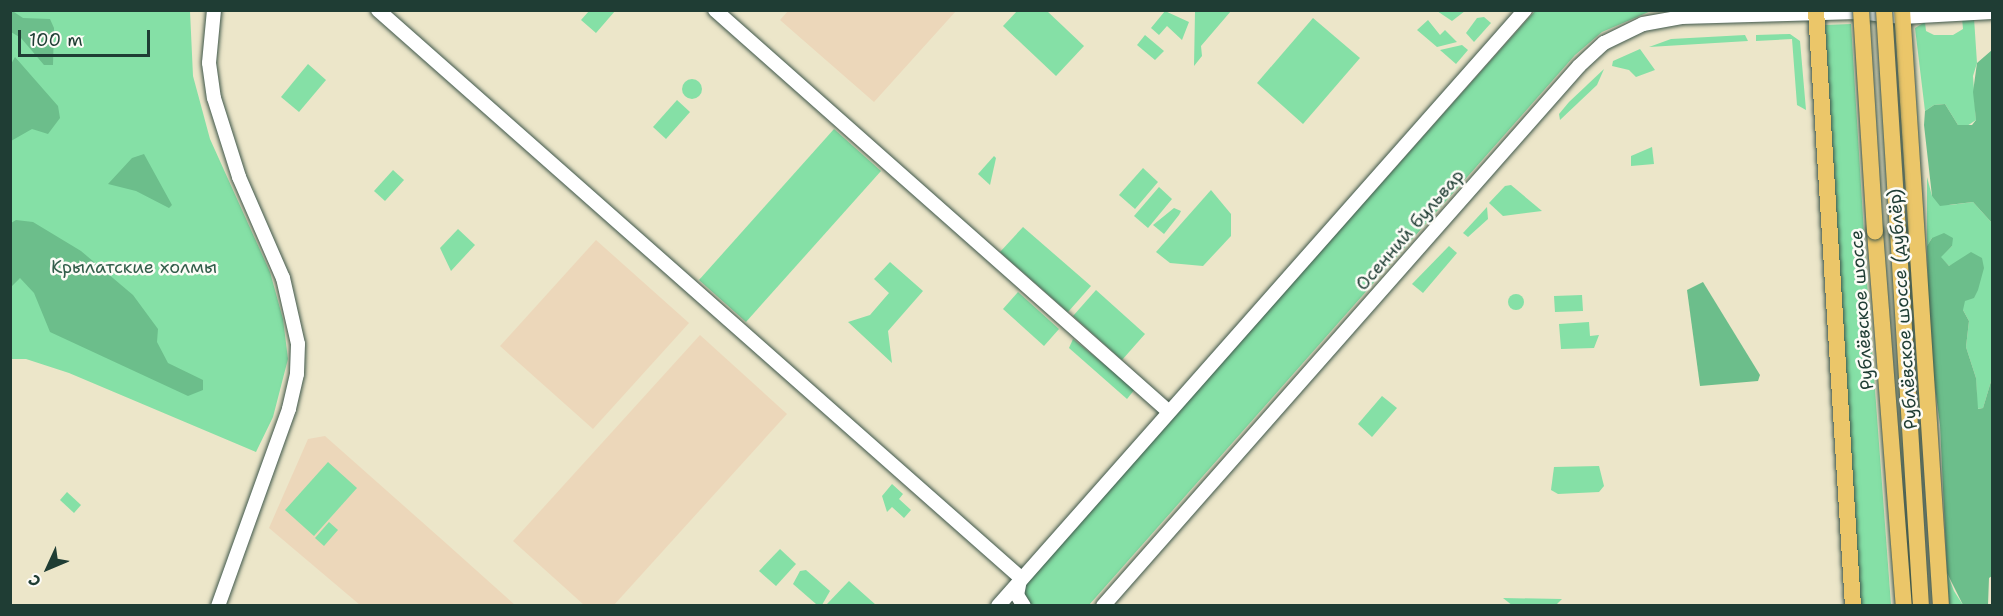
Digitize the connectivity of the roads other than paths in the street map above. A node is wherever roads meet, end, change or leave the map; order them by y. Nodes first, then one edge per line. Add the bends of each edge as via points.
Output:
1 (214, 10) edge
2 (378, 10) edge
3 (715, 10) edge
4 (1525, 10) edge
5 (1861, 10) edge
6 (1884, 10) edge
7 (1816, 12) edge
8 (1992, 12) edge
9 (1943, 13) edge
10 (1902, 14) edge
11 (1168, 411) junction
12 (1020, 579) junction
13 (218, 606) edge
14 (998, 606) edge
15 (1024, 606) edge
16 (1103, 606) edge
17 (1853, 606) edge
18 (1904, 606) edge
19 (1921, 606) edge
20 (1941, 606) edge

1 - 13 street via 209,63 214,98 239,177 283,278 298,344 297,374 289,409
2 - 12 street
3 - 11 street
4 - 11 street
5 - 18 main road, Рублёвское шоссе, bridge
6 - 19 main road, bridge
7 - 10 street, Осенний бульвар
7 - 16 street, Осенний бульвар via 1658,21 1618,35 1590,54
7 - 17 main road
8 - 9 street, Осенний бульвар
9 - 10 street, Осенний бульвар
10 - 20 main road, Рублёвское шоссе (дублёр)
11 - 12 street
12 - 14 street
12 - 15 street via 1017,595

